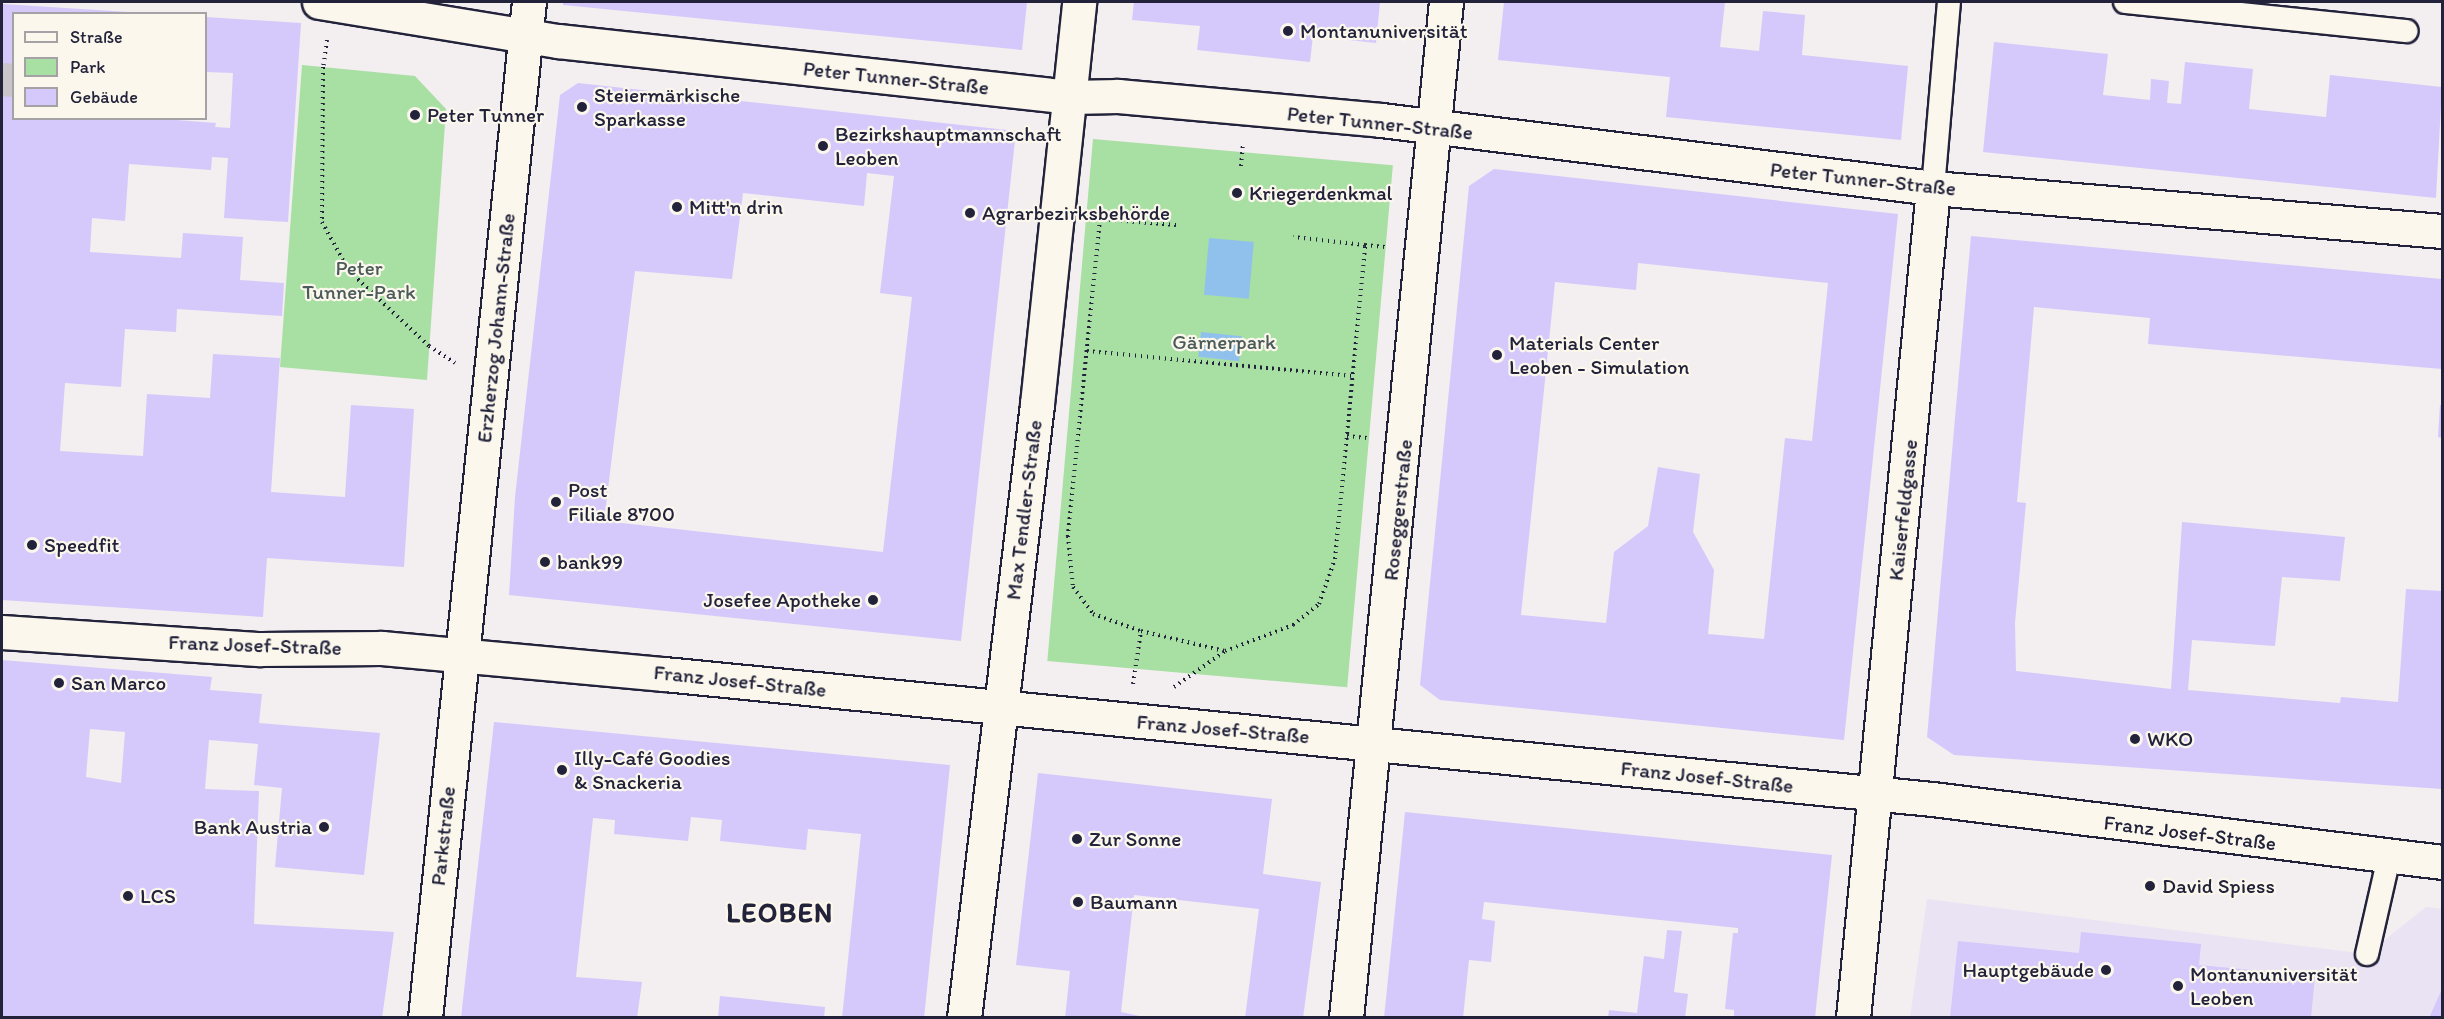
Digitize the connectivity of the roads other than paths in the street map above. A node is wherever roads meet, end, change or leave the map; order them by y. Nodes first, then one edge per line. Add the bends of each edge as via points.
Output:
1 (529, 2) edge
2 (1079, 2) edge
3 (1446, 2) edge
4 (1949, 2) edge
5 (2125, 2) edge
6 (326, 3) edge
7 (2407, 31) dead end
8 (526, 35) junction
9 (1070, 97) junction
10 (1435, 126) junction
11 (1933, 188) junction
12 (2442, 231) edge
13 (2, 632) edge
14 (464, 655) junction
15 (1000, 708) junction
16 (1375, 743) junction
17 (1876, 795) junction
18 (2389, 857) junction
19 (2442, 862) edge
20 (2367, 954) dead end
21 (425, 1017) edge
22 (964, 1017) edge
23 (1346, 1017) edge
24 (1853, 1017) edge

1 - 8 street, Erzherzog Johann-Straße
2 - 9 street, Max Tendler-Straße
3 - 10 street, Roseggerstraße
4 - 11 lane, Kaiserfeldgasse
5 - 7 lane
6 - 8 street, Peter Tunner-Straße
8 - 9 street, Peter Tunner-Straße
8 - 14 street, Erzherzog Johann-Straße
9 - 10 street, Peter Tunner-Straße via 1118,96
9 - 15 street, Max Tendler-Straße
10 - 11 street, Peter Tunner-Straße
10 - 16 street, Roseggerstraße
11 - 12 street, Peter Tunner-Straße
11 - 17 street, Kaiserfeldgasse
13 - 14 street, Franz Josef-Straße via 260,649 398,650
14 - 15 street, Franz Josef-Straße
14 - 21 street, Parkstraße
15 - 16 street, Franz Josef-Straße
15 - 22 street, Max Tendler-Straße
16 - 17 street, Franz Josef-Straße
16 - 23 street, Roseggerstraße
17 - 18 street, Franz Josef-Straße
17 - 24 street, Kaiserfeldgasse
18 - 19 street, Franz Josef-Straße
18 - 20 lane

